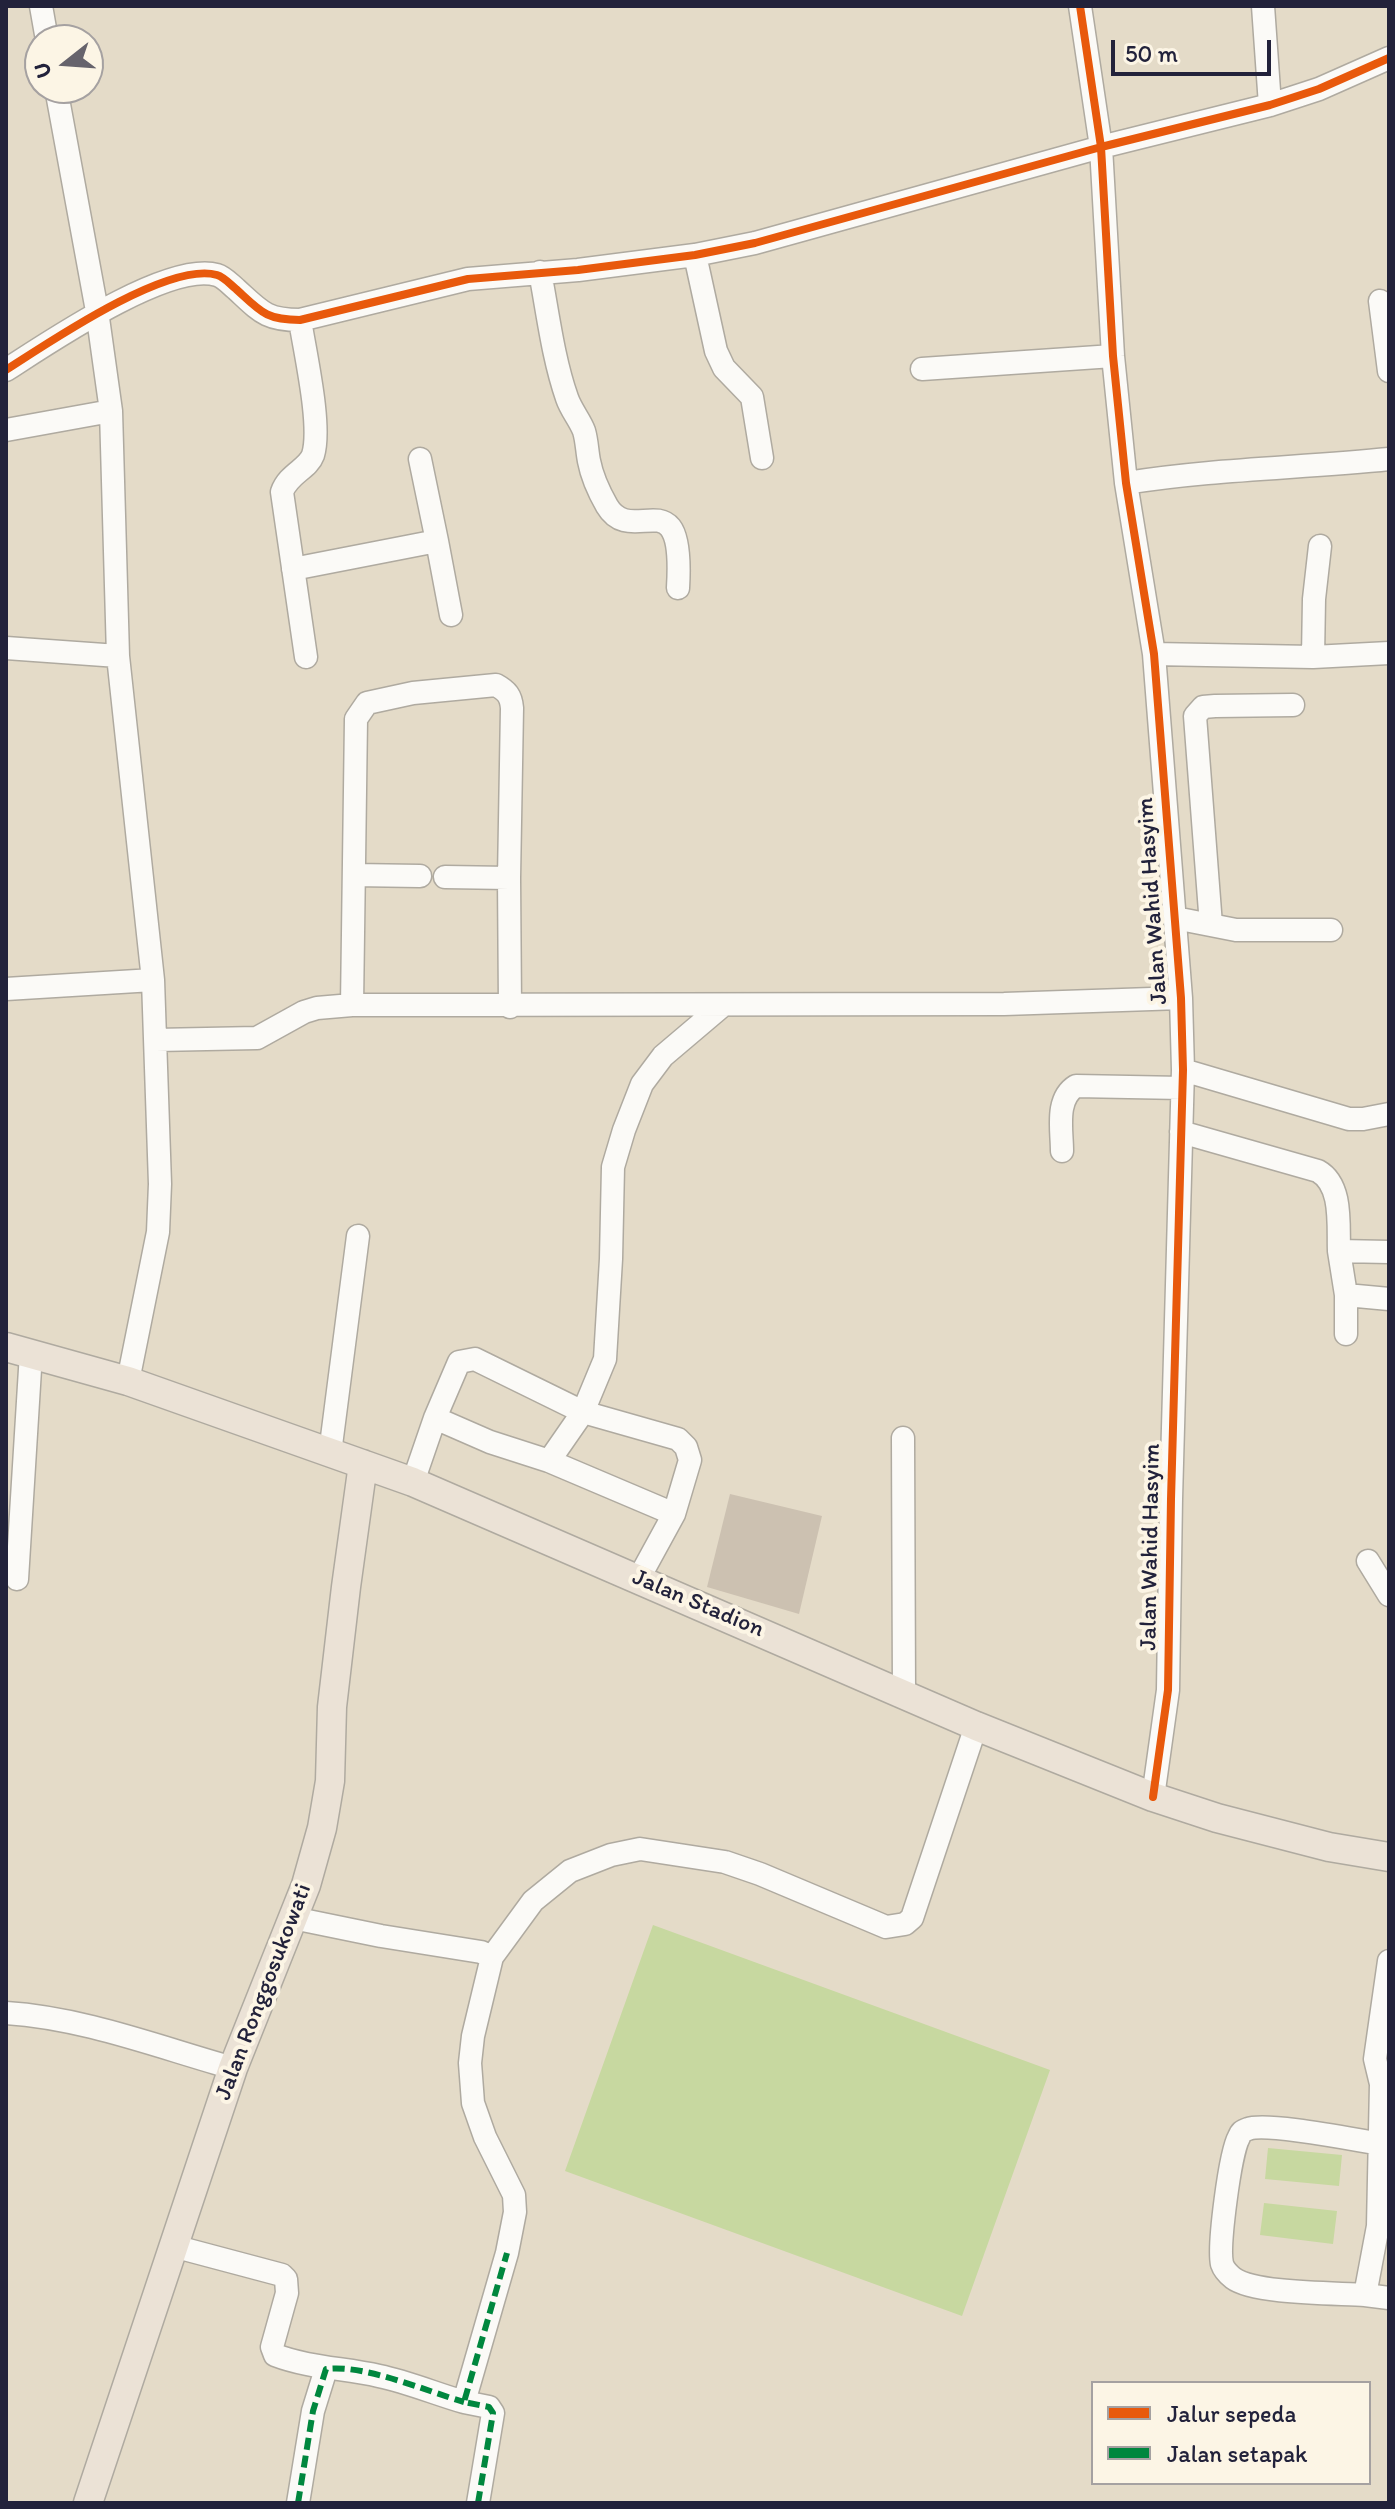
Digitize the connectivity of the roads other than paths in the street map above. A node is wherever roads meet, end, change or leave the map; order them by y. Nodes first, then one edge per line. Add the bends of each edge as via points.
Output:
1 (1080, 6) edge
2 (1263, 6) edge
3 (1389, 58) edge
4 (59, 104) edge
5 (1270, 105) junction
6 (1101, 147) junction
7 (695, 255) junction
8 (540, 272) junction
9 (1380, 301) dead end
10 (97, 311) junction
11 (300, 320) junction
12 (1113, 356) junction
13 (922, 369) dead end
14 (6, 370) edge
15 (1389, 371) edge
16 (111, 411) junction
17 (6, 430) edge
18 (762, 458) dead end
19 (420, 459) dead end
20 (1389, 459) edge
21 (1126, 483) junction
22 (437, 541) junction
23 (1320, 546) dead end
24 (293, 569) junction
25 (678, 588) dead end
26 (451, 615) dead end
27 (6, 648) edge
28 (1389, 653) edge
29 (1154, 654) junction
30 (118, 656) junction
31 (306, 657) dead end
32 (1313, 657) junction
33 (1293, 705) dead end
34 (354, 875) junction
35 (420, 876) dead end
36 (445, 877) dead end
37 (509, 878) junction
38 (1175, 918) junction
39 (1211, 925) junction
40 (1331, 930) dead end
41 (153, 980) junction
42 (6, 989) edge
43 (1181, 998) junction
44 (352, 1005) junction
45 (722, 1006) junction
46 (510, 1007) junction
47 (156, 1040) junction
48 (1183, 1079) junction
49 (1389, 1114) edge
50 (1181, 1132) junction
51 (1062, 1151) dead end
52 (358, 1236) dead end
53 (1339, 1251) junction
54 (1389, 1252) edge
55 (1346, 1295) junction
56 (1389, 1299) edge
57 (1346, 1334) dead end
58 (18, 1350) edge
59 (128, 1381) junction
60 (583, 1412) junction
61 (435, 1418) junction
62 (903, 1438) dead end
63 (330, 1453) junction
64 (549, 1461) junction
65 (363, 1464) junction
66 (413, 1482) junction
67 (674, 1514) junction
68 (1368, 1561) dead end
69 (639, 1578) junction
70 (17, 1579) dead end
71 (1389, 1595) edge
72 (904, 1693) junction
73 (976, 1726) junction
74 (1153, 1797) junction
75 (1389, 1857) edge
76 (293, 1918) junction
77 (492, 1957) junction
78 (1389, 1961) edge
79 (6, 2013) edge
80 (233, 2068) junction
81 (1385, 2144) edge
82 (173, 2246) junction
83 (1365, 2295) junction
84 (1389, 2298) edge
85 (326, 2369) junction
86 (464, 2402) junction
87 (88, 2503) edge
88 (298, 2503) edge
89 (478, 2503) edge

1 - 6 street, Jalan Wahid Hasyim
2 - 5 street
3 - 5 street
4 - 10 street
5 - 6 street
6 - 7 street
6 - 12 street, Jalan Wahid Hasyim
7 - 8 street
7 - 18 street via 716,351 724,368 752,397
8 - 11 street via 468,279
8 - 25 street via 565,389 584,433 598,490 618,519 660,521 673,528 680,559
9 - 15 street
10 - 11 street via 187,273 204,272 221,276 273,319
10 - 14 street
10 - 16 street
11 - 24 street via 318,435 312,460 291,476 282,492
12 - 13 street
12 - 21 street, Jalan Wahid Hasyim
16 - 17 street
16 - 30 street
19 - 22 street
20 - 21 street
21 - 29 street, Jalan Wahid Hasyim
22 - 24 street
22 - 26 street
23 - 32 street
24 - 31 street
27 - 30 street
28 - 32 street
29 - 32 street
29 - 38 street, Jalan Wahid Hasyim
30 - 41 street
33 - 39 street via 1215,706 1196,713
34 - 35 street
34 - 37 street via 356,719 367,703 496,685 505,690 512,708
34 - 44 street
36 - 37 street
37 - 46 street
38 - 39 street
38 - 43 street, Jalan Wahid Hasyim
39 - 40 street
41 - 42 street
41 - 47 street
43 - 45 street
43 - 48 street, Jalan Wahid Hasyim
44 - 46 street
44 - 47 street via 304,1012 257,1038
45 - 46 street
45 - 60 street via 663,1056 642,1084 624,1130 613,1167 605,1359
47 - 59 street via 158,1232
48 - 49 street via 1349,1119
48 - 50 street, Jalan Wahid Hasyim
48 - 51 street via 1076,1086 1062,1106
50 - 53 street via 1328,1177 1334,1188
50 - 74 street, Jalan Wahid Hasyim via 1168,1690
52 - 63 street
53 - 54 street
53 - 55 street
55 - 56 street
55 - 57 street
58 - 59 main road, Jalan Stadion
58 - 70 street
59 - 63 main road, Jalan Stadion
60 - 61 street via 466,1359 459,1362
60 - 64 street
60 - 67 street via 678,1439 686,1447 690,1460
61 - 64 street
61 - 66 street
62 - 72 street
63 - 65 main road, Jalan Stadion
64 - 67 street
65 - 66 main road, Jalan Stadion
65 - 76 main road, Jalan Ronggosukowati via 332,1707 330,1781 318,1842
66 - 69 main road, Jalan Stadion
67 - 69 street
68 - 71 street
69 - 72 main road, Jalan Stadion
72 - 73 main road, Jalan Stadion
73 - 74 main road, Jalan Stadion
73 - 77 street via 912,1918 905,1924 886,1927 725,1862 640,1849 570,1871 533,1901
74 - 75 main road, Jalan Stadion via 1329,1847
76 - 77 street
76 - 80 main road, Jalan Ronggosukowati
77 - 86 street via 473,2036 473,2103 514,2195 515,2212
78 - 81 street via 1375,2059
79 - 80 street via 99,2028
80 - 82 main road, Jalan Ronggosukowati
81 - 83 street
81 - 83 street via 1255,2127 1243,2131 1225,2217 1221,2261 1235,2280 1283,2290
82 - 85 street via 282,2275 288,2285 273,2352
82 - 87 main road, Jalan Ronggosukowati
83 - 84 street
85 - 86 street via 383,2377
85 - 88 street via 313,2411
86 - 89 street via 489,2407 493,2413

